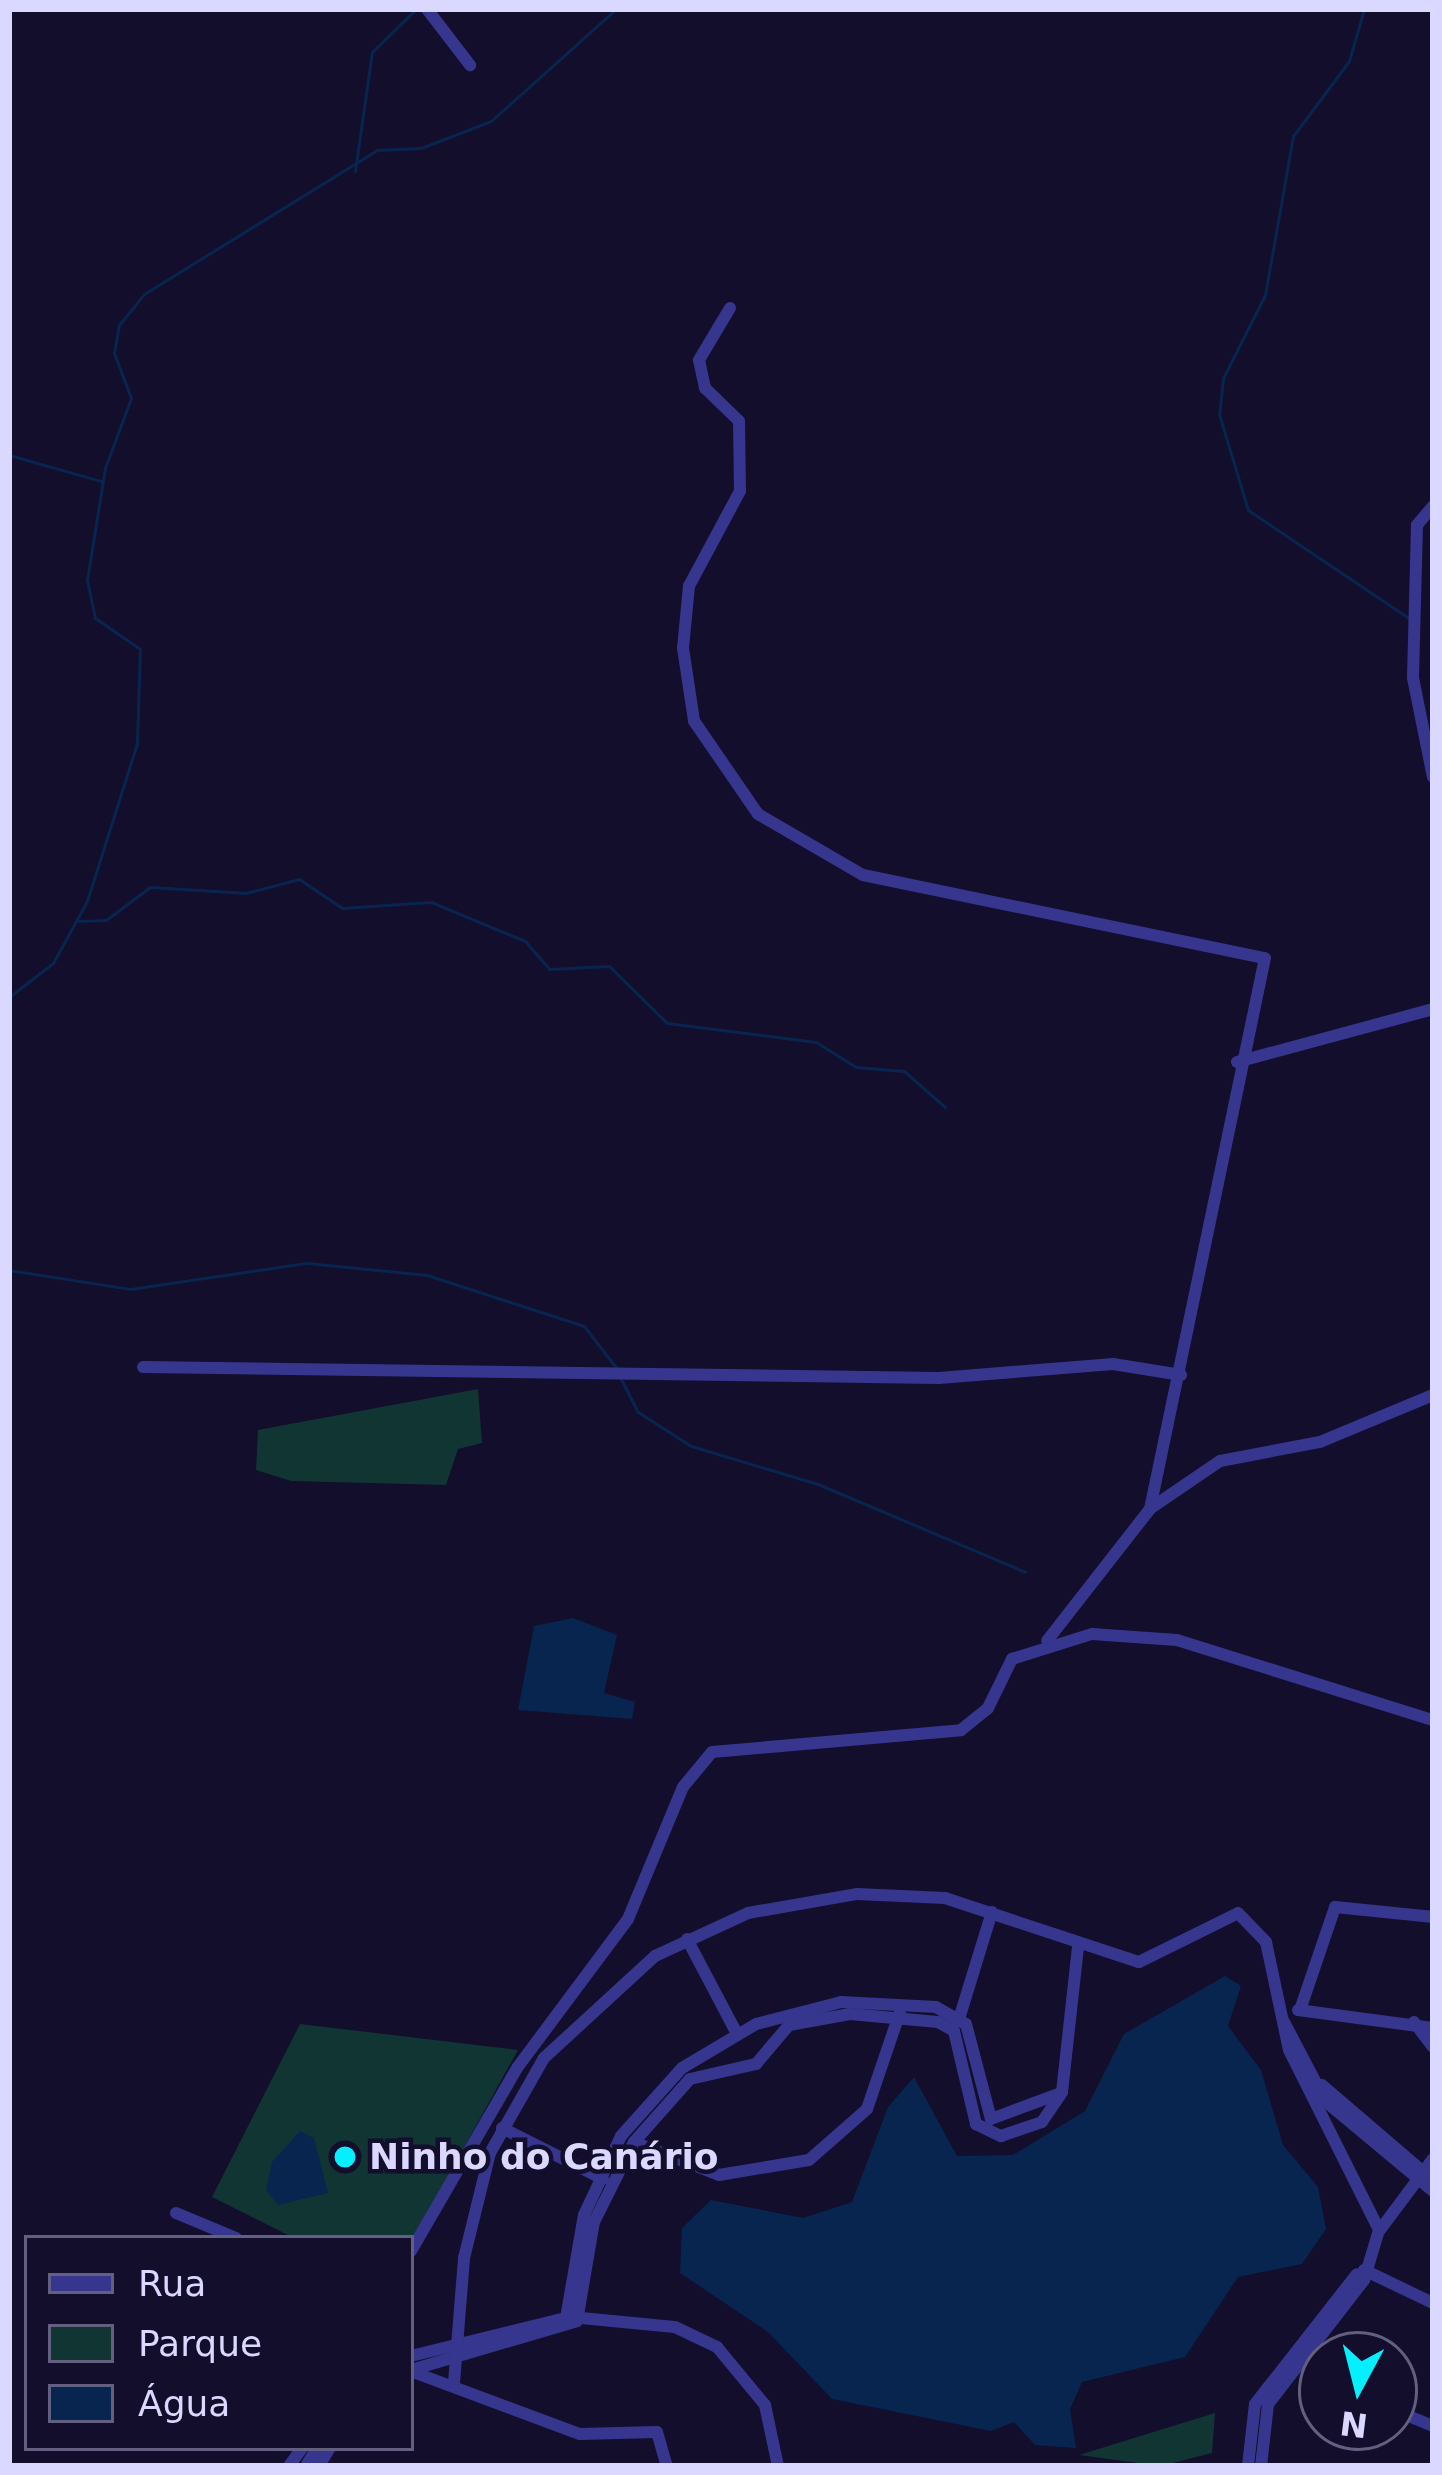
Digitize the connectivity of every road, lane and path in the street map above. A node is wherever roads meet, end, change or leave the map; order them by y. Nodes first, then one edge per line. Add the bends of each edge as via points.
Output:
1 (427, 9) edge
2 (470, 65) dead end
3 (730, 308) dead end
4 (1433, 506) edge
5 (1433, 777) edge
6 (1433, 1009) edge
7 (1237, 1062) junction
8 (143, 1367) dead end
9 (1181, 1375) junction
10 (1433, 1395) edge
11 (1150, 1509) junction
12 (1047, 1641) junction
13 (1433, 1720) edge
14 (992, 1912) junction
15 (1433, 1917) edge
16 (687, 1939) junction
17 (1078, 1946) junction
18 (901, 2009) junction
19 (1300, 2010) junction
20 (961, 2015) junction
21 (1283, 2015) junction
22 (788, 2020) junction
23 (1413, 2021) junction
24 (1433, 2028) edge
25 (954, 2031) junction
26 (737, 2034) junction
27 (1433, 2047) edge
28 (706, 2060) junction
29 (982, 2120) junction
30 (502, 2128) junction
31 (634, 2142) junction
32 (1433, 2159) edge
33 (1424, 2178) edge
34 (603, 2179) junction
35 (1433, 2191) edge
36 (1400, 2194) junction
37 (1372, 2207) junction
38 (176, 2213) dead end
39 (1379, 2230) junction
40 (229, 2235) edge
41 (414, 2246) edge
42 (1365, 2271) junction
43 (1433, 2303) edge
44 (573, 2318) junction
45 (463, 2346) junction
46 (414, 2355) edge
47 (1294, 2355) junction
48 (1298, 2357) edge
49 (454, 2362) junction
50 (414, 2370) edge
51 (414, 2372) edge
52 (454, 2383) junction
53 (667, 2466) edge
54 (778, 2466) edge
55 (1248, 2466) edge
56 (1261, 2466) edge

1 - 2 street
3 - 7 street via 700,360 705,388 739,421 740,491 683,608 687,701 704,737 770,827 863,874 1265,958
4 - 5 street via 1418,524 1413,678
6 - 7 street
7 - 9 street
8 - 9 street via 939,1378 1113,1364
9 - 11 street
10 - 11 street via 1320,1442 1220,1461
11 - 12 street
12 - 13 street via 1177,1640
12 - 41 street via 1001,1670 988,1708 961,1730 728,1744 700,1762 628,1918 517,2068
14 - 16 street via 914,1895 820,1897
14 - 17 street
14 - 20 street
15 - 19 street via 1335,1907
16 - 26 street
16 - 30 street via 577,2022
17 - 21 street via 1150,1963 1238,1913 1266,1942
17 - 29 street via 1062,2092 998,2122
18 - 20 street
18 - 22 street
18 - 25 street
18 - 31 street via 867,2109 808,2160 719,2175
19 - 21 street
19 - 23 street
20 - 25 street
20 - 29 street
21 - 33 street via 1322,2085
21 - 37 street
22 - 26 street
22 - 28 street via 756,2064
23 - 24 street
23 - 27 street
25 - 29 street
26 - 28 street
28 - 31 street
28 - 34 street via 648,2102
30 - 34 street
30 - 45 street via 464,2258
31 - 34 street
32 - 33 street
33 - 35 street
33 - 36 street
34 - 44 street
36 - 37 street
36 - 39 street
37 - 39 street
38 - 40 street
39 - 42 street
42 - 43 street
42 - 47 street
44 - 45 street
44 - 49 street
44 - 54 street via 691,2332 730,2356 765,2405
45 - 46 street
45 - 49 street
47 - 48 street
47 - 55 street via 1253,2409
47 - 56 street via 1265,2410
49 - 50 street
49 - 52 street
51 - 52 street
52 - 53 street via 580,2434 657,2432

